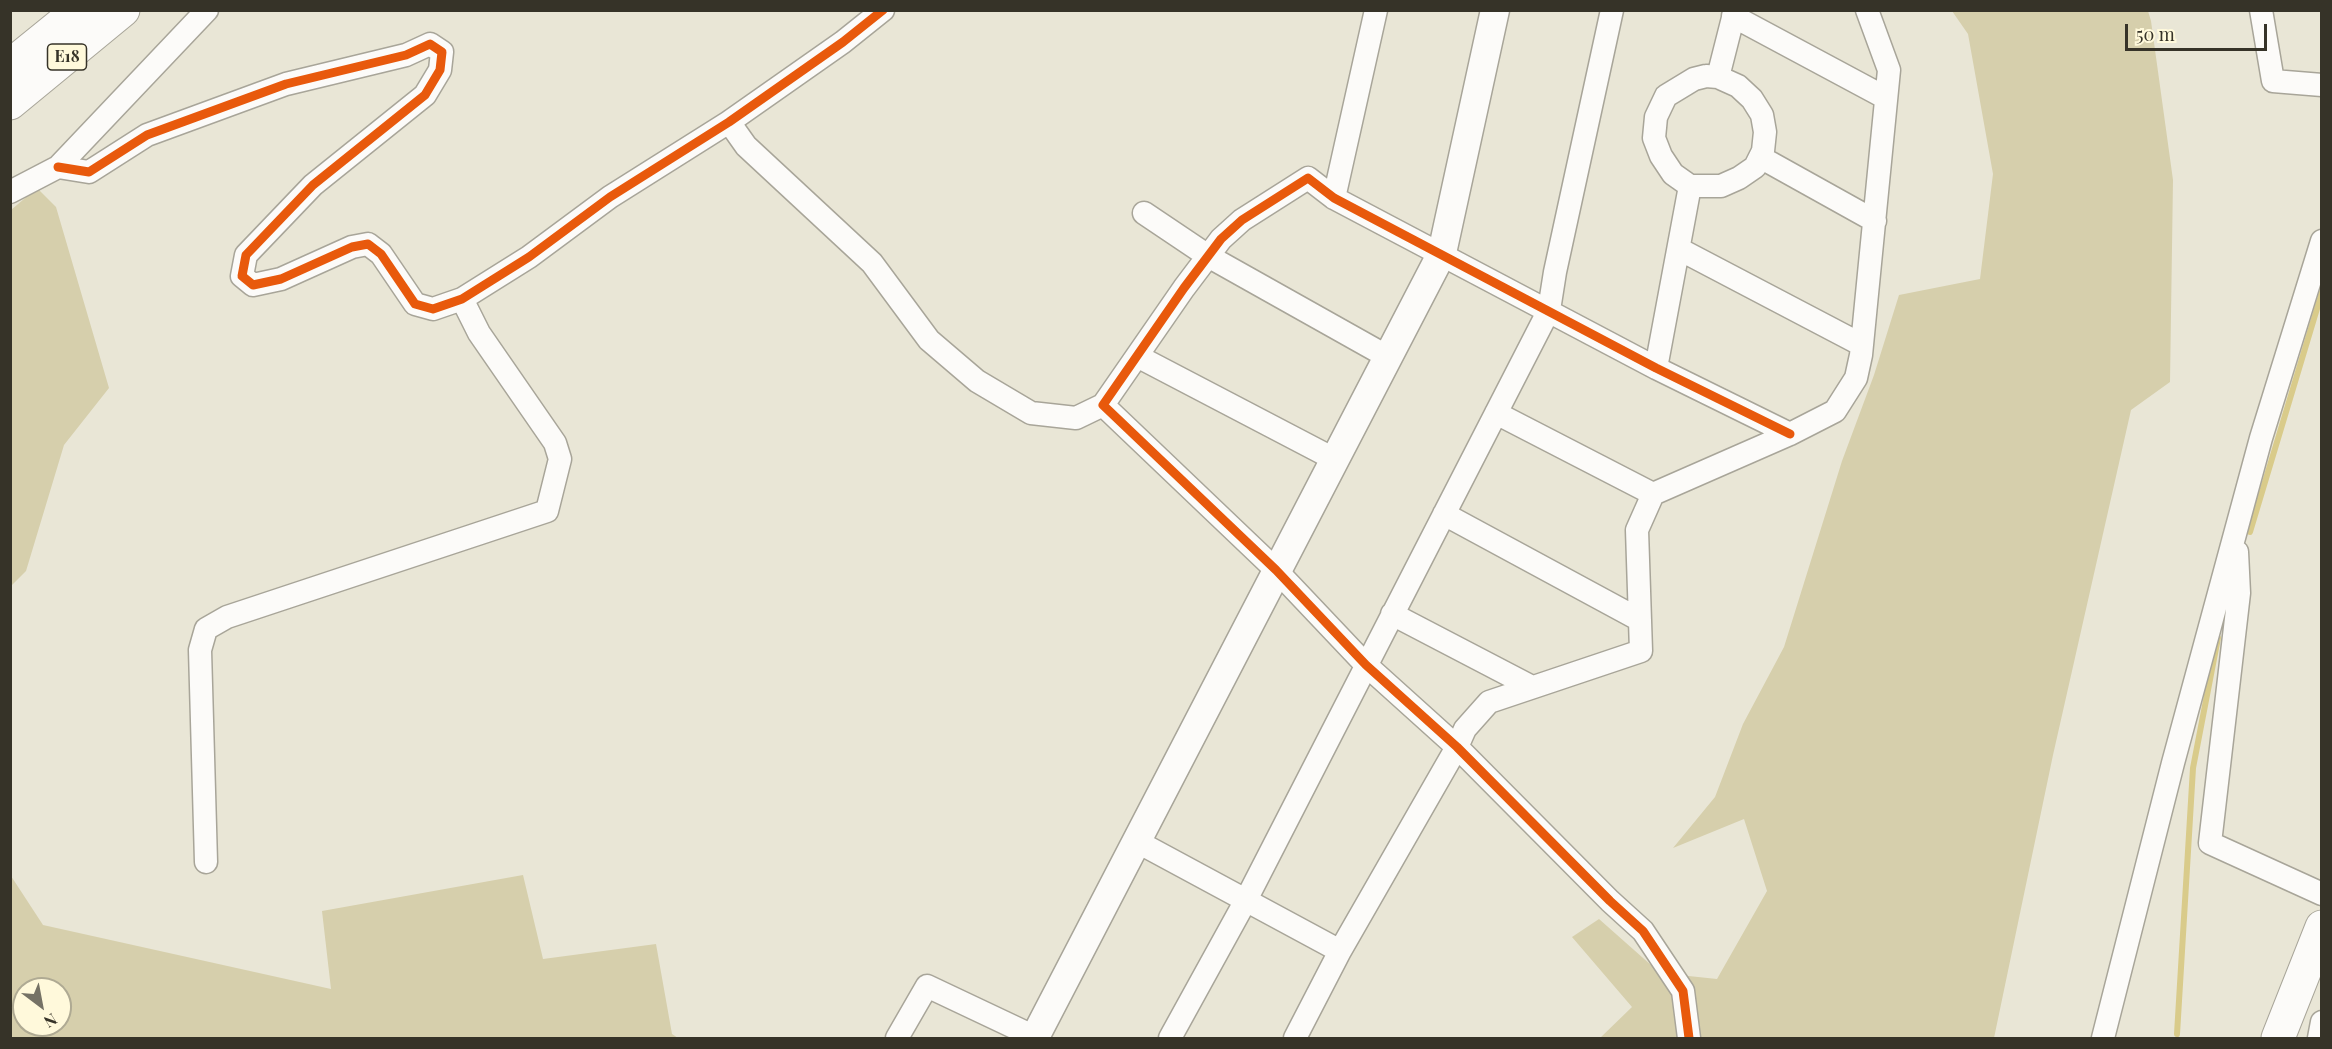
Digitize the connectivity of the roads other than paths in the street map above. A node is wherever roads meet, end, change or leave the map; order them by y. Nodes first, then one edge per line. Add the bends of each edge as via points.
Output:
1 (79, 10) edge
2 (123, 10) edge
3 (207, 10) edge
4 (884, 10) edge
5 (1376, 10) edge
6 (1495, 10) edge
7 (1612, 10) edge
8 (1867, 10) edge
9 (2260, 10) edge
10 (1734, 13) edge
11 (10, 66) edge
12 (1718, 77) junction
13 (2322, 86) edge
14 (1886, 98) junction
15 (10, 104) edge
16 (729, 122) junction
17 (1760, 157) junction
18 (58, 167) junction
19 (1690, 186) junction
20 (10, 192) edge
21 (1334, 198) junction
22 (1144, 213) dead end
23 (1875, 221) junction
24 (2322, 241) edge
25 (1679, 249) junction
26 (1442, 253) junction
27 (1208, 256) junction
28 (462, 299) junction
29 (1549, 310) junction
30 (1862, 345) junction
31 (1137, 356) junction
32 (1388, 357) junction
33 (1656, 368) junction
34 (1103, 405) junction
35 (1496, 413) junction
36 (1790, 434) junction
37 (1334, 459) junction
38 (1653, 494) junction
39 (1444, 514) junction
40 (2236, 531) junction
41 (1276, 570) junction
42 (1392, 614) junction
43 (1640, 620) junction
44 (1366, 665) junction
45 (1532, 687) junction
46 (1457, 747) junction
47 (1136, 841) junction
48 (206, 862) dead end
49 (2322, 894) edge
50 (1246, 900) junction
51 (2322, 927) edge
52 (1340, 951) junction
53 (2322, 1022) edge
54 (897, 1038) edge
55 (1036, 1038) edge
56 (1170, 1038) edge
57 (1295, 1038) edge
58 (1689, 1038) edge
59 (2103, 1038) edge
60 (2278, 1038) edge
61 (2319, 1038) edge

1 - 11 highway, E18
2 - 15 highway, E18
3 - 18 street
4 - 16 street
5 - 21 street
6 - 26 street
7 - 29 street
8 - 14 street via 1889,70
9 - 13 street via 2273,81
10 - 12 street
10 - 14 street
12 - 17 street via 1738,86 1762,115 1766,132
12 - 19 street via 1694,79 1681,86 1666,96 1656,117 1654,138 1661,156 1673,174
14 - 23 street
16 - 28 street
16 - 34 street via 746,146 872,263 929,340 977,381 1031,413 1076,418
17 - 19 street via 1755,167 1721,186
17 - 23 street
18 - 20 street
18 - 28 street via 88,172 147,135 286,84 406,55 430,44 442,52 440,70 425,95 313,185 246,255 242,276 253,285 281,279 352,247 368,244 381,254 415,304 433,309
19 - 25 street
21 - 26 street
21 - 27 street via 1308,178 1242,220
22 - 27 street
23 - 30 street
24 - 40 street
25 - 30 street
25 - 33 street
26 - 29 street
26 - 32 street
27 - 31 street
27 - 32 street
28 - 48 street via 479,333 555,443 560,459 547,511 227,617 206,629 200,650
29 - 33 street
29 - 35 street
30 - 36 street via 1856,378 1835,411
31 - 34 street
31 - 37 street
32 - 37 street
33 - 36 street
34 - 41 street
35 - 38 street
35 - 39 street
36 - 38 street
37 - 41 street
38 - 43 street via 1637,530
39 - 42 street
39 - 43 street
40 - 49 street via 2239,593 2210,843
40 - 59 street
41 - 44 street
41 - 47 street
42 - 44 street
42 - 45 street
43 - 45 street via 1641,651
44 - 46 street
44 - 50 street
45 - 46 street via 1489,702 1465,729
46 - 52 street
46 - 58 street via 1643,931 1683,991
47 - 50 street
47 - 55 street
50 - 52 street
50 - 56 street
51 - 60 highway
52 - 57 street
53 - 61 street
54 - 55 street via 927,986

